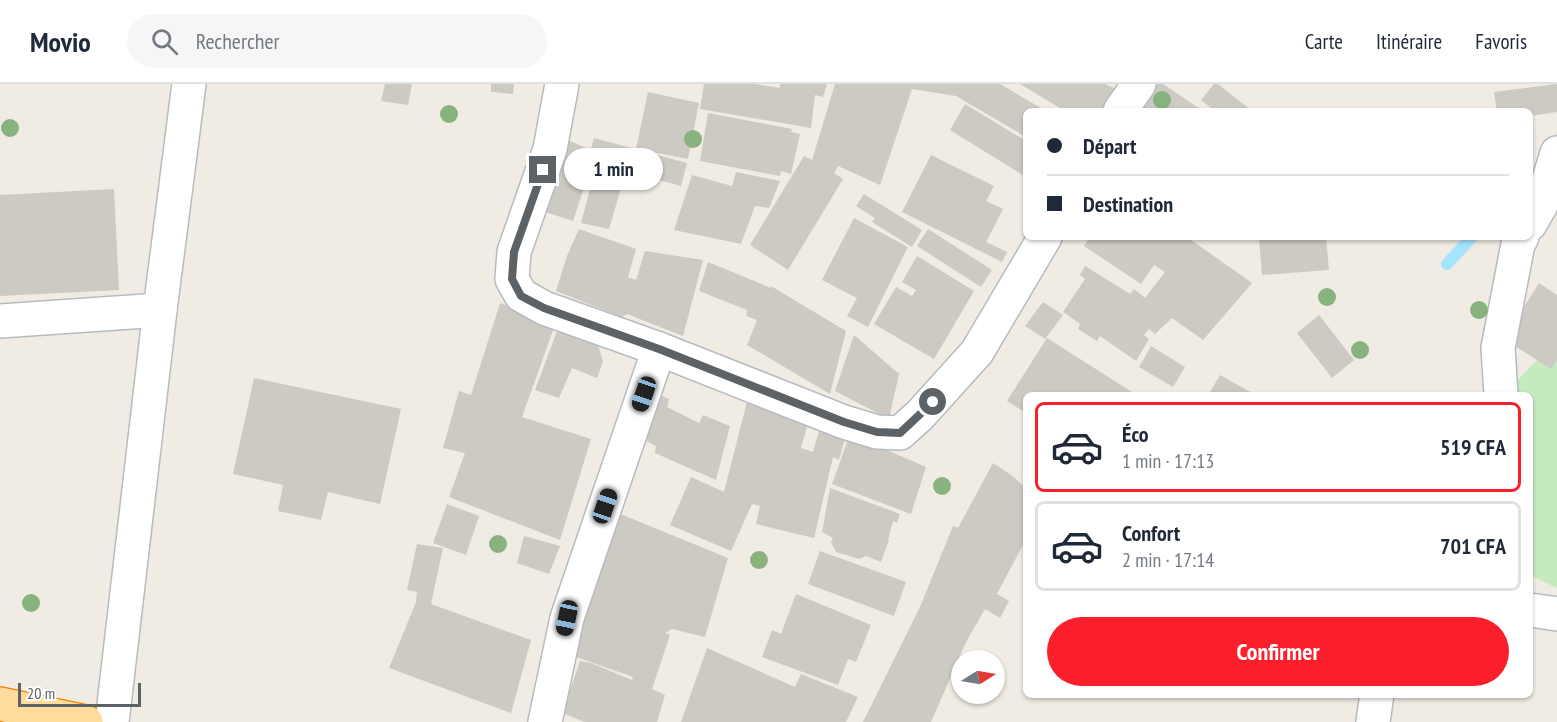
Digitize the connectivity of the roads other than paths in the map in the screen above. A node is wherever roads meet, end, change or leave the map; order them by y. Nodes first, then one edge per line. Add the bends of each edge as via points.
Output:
1 (189, 84) edge
2 (562, 84) edge
3 (1139, 84) edge
4 (1122, 108) edge
5 (1557, 153) edge
6 (1533, 219) edge
7 (1043, 240) edge
8 (1520, 240) edge
9 (160, 310) junction
10 (0, 321) edge
11 (659, 349) junction
12 (1501, 392) edge
13 (1533, 610) edge
14 (1557, 614) edge
15 (1376, 698) edge
16 (0, 704) edge
17 (86, 722) edge
18 (112, 722) edge
19 (545, 722) edge
20 (1373, 722) edge

1 - 9 street
2 - 11 street via 550,149 514,252 512,279 521,296 544,308
3 - 4 street
5 - 6 street
7 - 11 street via 977,352 900,433 877,432 844,422
8 - 12 street via 1498,348
9 - 10 street
9 - 18 street
11 - 19 street via 567,618
13 - 14 street
15 - 20 street
16 - 17 highway

